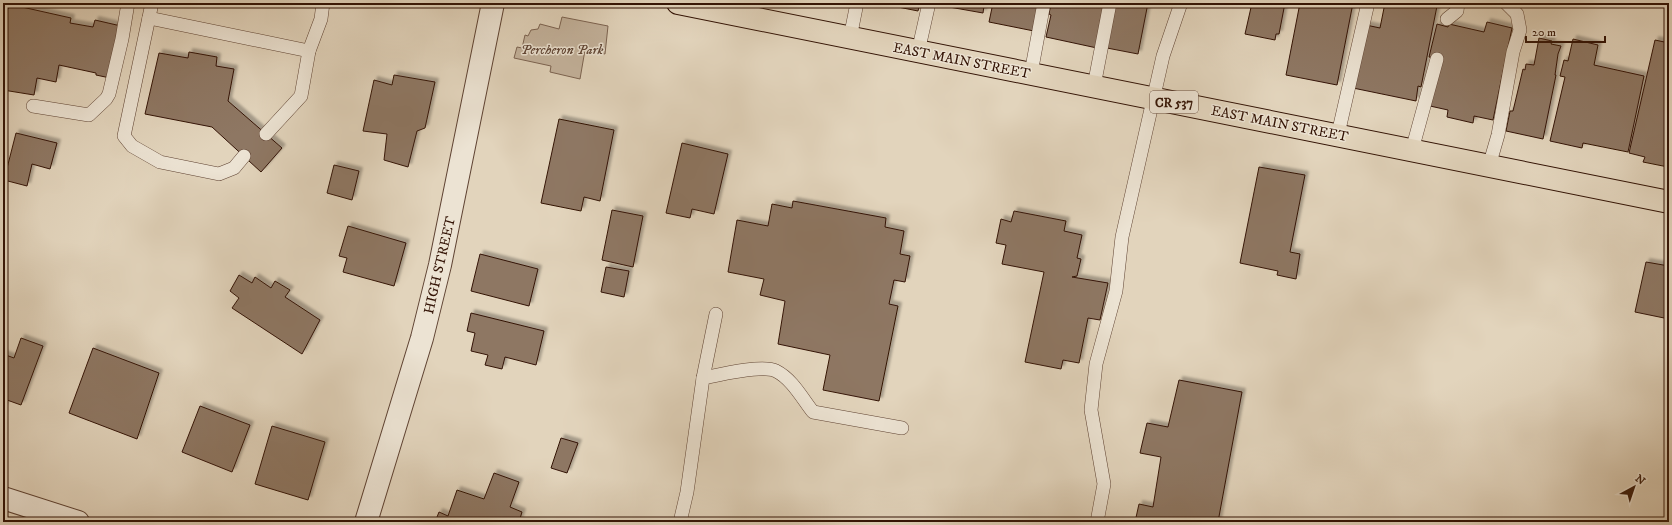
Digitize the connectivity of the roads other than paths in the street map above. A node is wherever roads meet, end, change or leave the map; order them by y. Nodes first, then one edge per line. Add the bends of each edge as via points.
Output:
1 (128, 3) edge
2 (152, 3) edge
3 (323, 3) edge
4 (493, 3) edge
5 (678, 3) edge
6 (857, 3) edge
7 (929, 3) edge
8 (1044, 3) edge
9 (1110, 3) edge
10 (1181, 3) edge
11 (1368, 3) edge
12 (1458, 3) edge
13 (1506, 3) edge
14 (149, 18) junction
15 (1447, 19) dead end
16 (850, 38) junction
17 (309, 51) junction
18 (918, 52) junction
19 (1437, 59) dead end
20 (1031, 73) junction
21 (1094, 86) junction
22 (1154, 97) junction
23 (33, 106) dead end
24 (266, 134) dead end
25 (1338, 134) junction
26 (1412, 150) junction
27 (244, 156) dead end
28 (1489, 166) junction
29 (1669, 202) edge
30 (716, 314) dead end
31 (703, 378) junction
32 (902, 428) dead end
33 (3, 498) edge
34 (78, 522) edge
35 (366, 522) edge
36 (680, 522) edge
37 (1097, 522) edge

1 - 23 lane via 122,39 106,99 89,115
2 - 14 lane
3 - 17 lane via 321,19
4 - 35 street, HIGH STREET via 435,287
5 - 16 main road, EAST MAIN STREET / CR 537
6 - 16 lane
7 - 18 lane
8 - 20 lane
9 - 21 lane
10 - 22 lane via 1163,56
11 - 25 lane
12 - 15 lane via 1456,11
13 - 28 lane via 1518,14 1520,30
14 - 17 lane
14 - 27 lane via 124,136 132,146 160,162 219,174 234,168
16 - 18 main road, EAST MAIN STREET / CR 537
17 - 24 lane via 301,96
18 - 20 main road, EAST MAIN STREET / CR 537
19 - 26 lane
20 - 21 main road, EAST MAIN STREET / CR 537
21 - 22 main road, EAST MAIN STREET / CR 537
22 - 25 main road, EAST MAIN STREET / CR 537
22 - 37 lane via 1122,237 1116,291 1096,364 1091,410 1104,484
25 - 26 main road, EAST MAIN STREET / CR 537
26 - 28 main road, EAST MAIN STREET / CR 537
28 - 29 main road, EAST MAIN STREET / CR 537
30 - 31 lane
31 - 32 lane via 736,370 775,370 788,380 813,412
31 - 36 lane via 687,492
33 - 34 street

